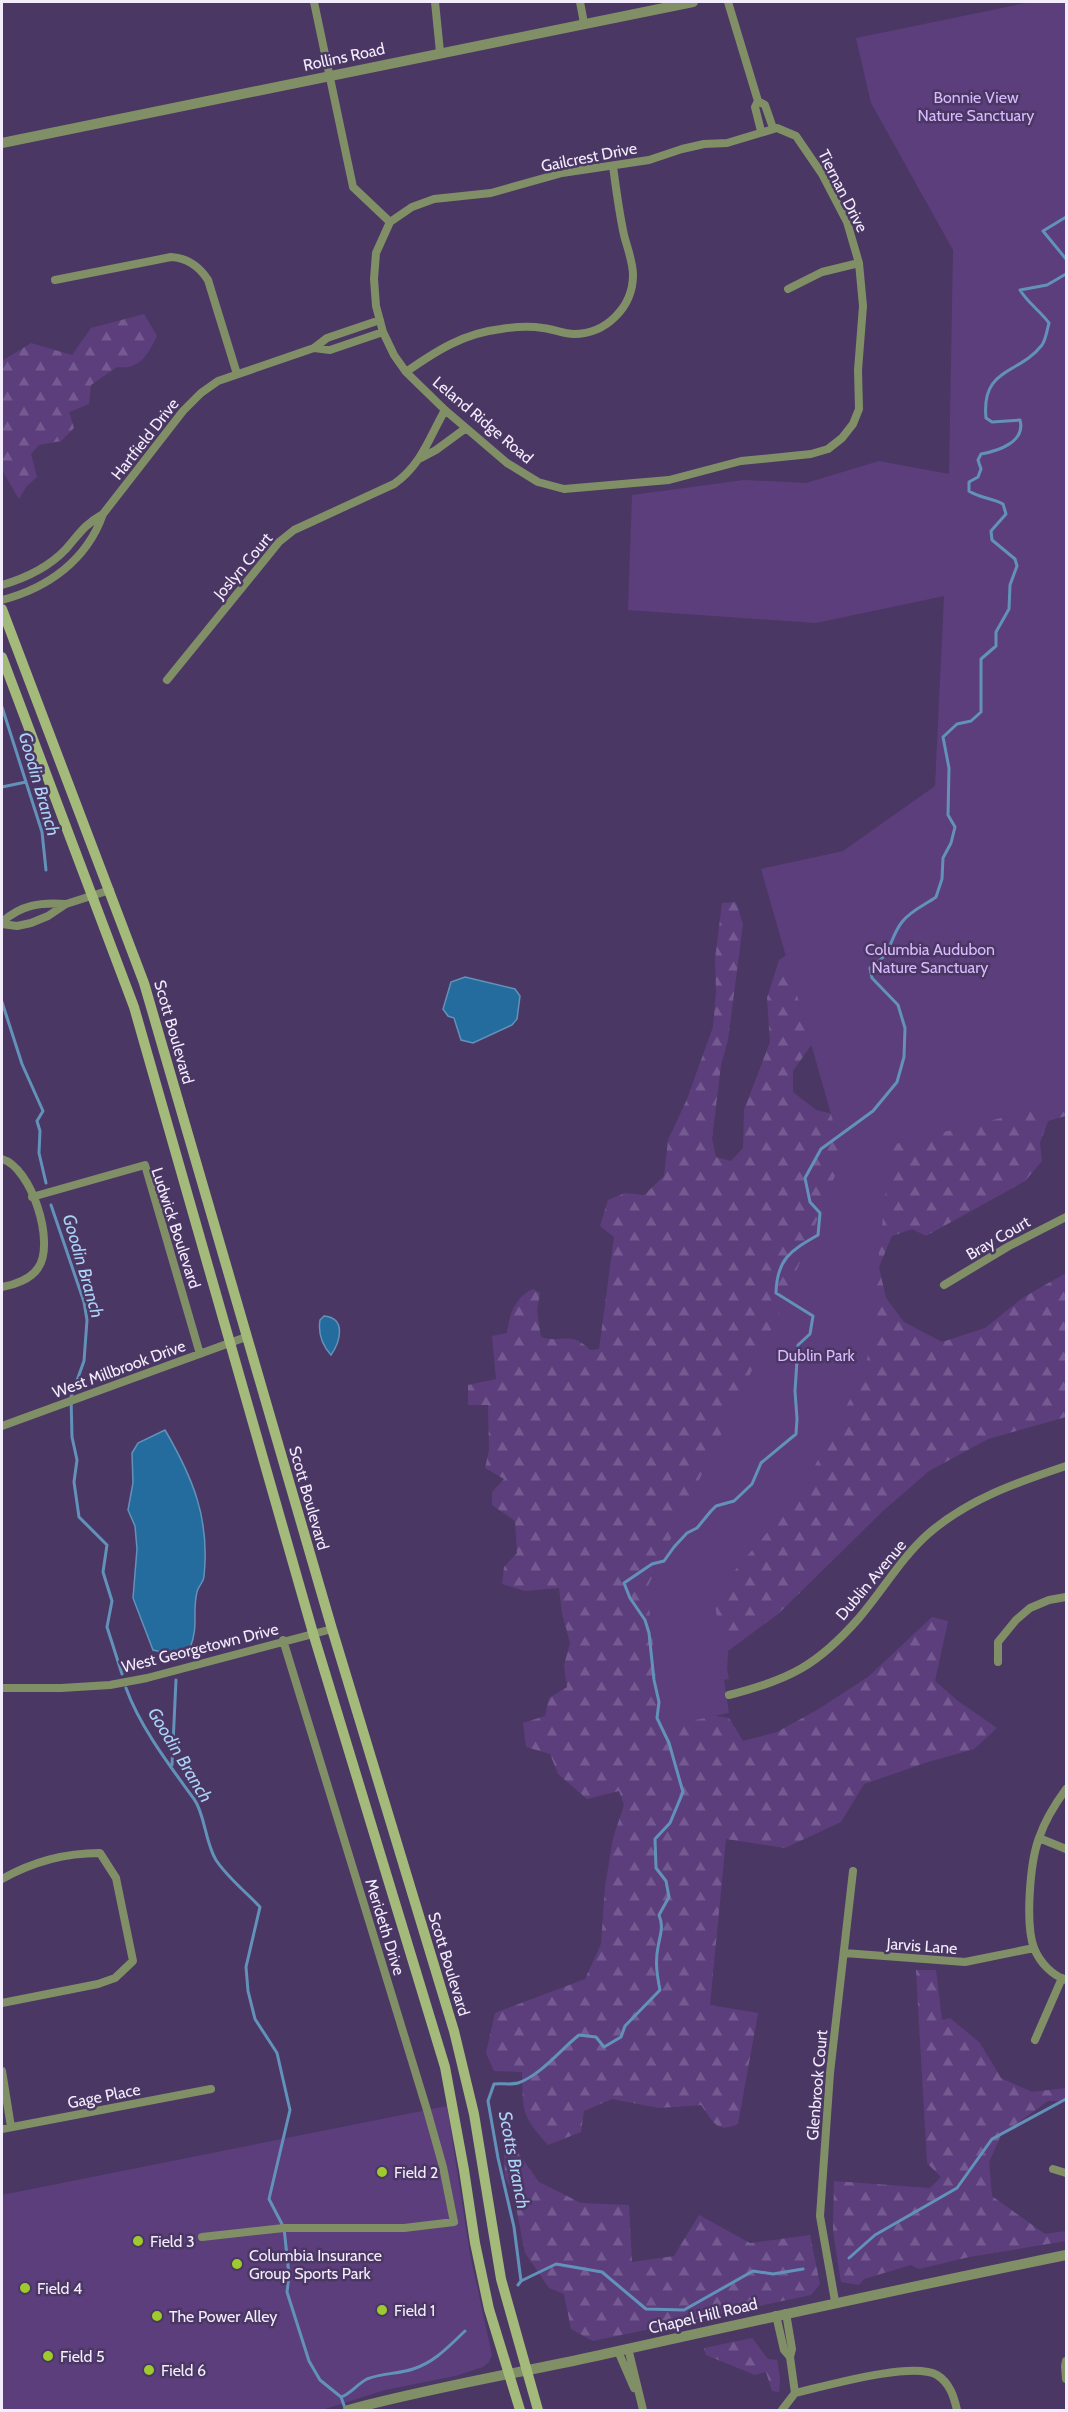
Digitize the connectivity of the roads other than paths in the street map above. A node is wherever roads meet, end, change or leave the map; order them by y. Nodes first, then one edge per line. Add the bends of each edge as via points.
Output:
1 (314, 2) edge
2 (435, 2) edge
3 (580, 2) edge
4 (693, 2) edge
5 (728, 2) edge
6 (584, 23) junction
7 (440, 52) junction
8 (328, 76) junction
9 (758, 101) junction
10 (772, 128) junction
11 (761, 131) junction
12 (2, 143) edge
13 (613, 166) junction
14 (390, 222) junction
15 (859, 263) junction
16 (55, 280) dead end
17 (788, 289) dead end
18 (380, 320) junction
19 (383, 332) junction
20 (314, 348) junction
21 (406, 372) junction
22 (237, 374) junction
23 (445, 410) junction
24 (466, 428) junction
25 (842, 438) joint
26 (421, 458) junction
27 (103, 514) junction
28 (2, 585) edge
29 (2, 600) edge
30 (2, 609) edge
31 (2, 657) edge
32 (167, 680) dead end
33 (110, 890) junction
34 (93, 896) junction
35 (66, 904) junction
36 (2, 923) edge
37 (2, 1159) edge
38 (33, 1197) junction
39 (1066, 1217) edge
40 (944, 1285) dead end
41 (2, 1287) edge
42 (246, 1337) junction
43 (229, 1343) junction
44 (200, 1354) junction
45 (2, 1426) edge
46 (1066, 1466) edge
47 (1066, 1597) edge
48 (332, 1629) junction
49 (313, 1633) junction
50 (283, 1640) junction
51 (998, 1662) dead end
52 (2, 1688) edge
53 (729, 1695) dead end
54 (1066, 1789) edge
55 (1039, 1838) junction
56 (1066, 1849) edge
57 (853, 1871) dead end
58 (2, 1880) edge
59 (1034, 1948) junction
60 (844, 1953) junction
61 (1064, 1979) edge
62 (2, 2003) edge
63 (1035, 2040) dead end
64 (2, 2071) edge
65 (212, 2089) dead end
66 (11, 2127) junction
67 (2, 2129) edge
68 (1053, 2169) dead end
69 (1066, 2173) edge
70 (202, 2237) dead end
71 (1066, 2255) edge
72 (835, 2301) junction
73 (781, 2314) junction
74 (623, 2350) junction
75 (1066, 2361) edge
76 (526, 2371) junction
77 (509, 2374) junction
78 (1066, 2379) edge
79 (795, 2393) junction
80 (348, 2410) edge
81 (520, 2410) edge
82 (538, 2410) edge
83 (643, 2410) edge
84 (782, 2410) edge
85 (957, 2410) edge

1 - 8 street
2 - 7 street
3 - 6 street
4 - 6 street, Rollins Road
5 - 9 street
6 - 7 street, Rollins Road
7 - 8 street, Rollins Road
8 - 12 street, Rollins Road
8 - 14 street via 353,187
9 - 10 street via 765,105
9 - 11 street via 755,107
10 - 11 street
10 - 15 street, Tiernan Drive via 788,131 804,145 847,222
11 - 13 street, Gailcrest Drive
13 - 14 street, Gailcrest Drive via 562,173 491,193 434,199 412,207
13 - 21 street via 633,274 624,308 610,322 574,334 539,327 501,329 468,337 442,346
14 - 18 street, Leland Ridge Road via 376,253 374,279
15 - 17 street via 822,272
15 - 25 street, Tiernan Drive via 863,306 859,409
16 - 22 street via 171,257 192,262 208,280
18 - 19 street, Leland Ridge Road
18 - 20 street, Hartfield Drive via 327,338
19 - 20 street, Hartfield Drive via 330,350
19 - 21 street, Leland Ridge Road
20 - 22 street, Hartfield Drive
21 - 23 street, Leland Ridge Road
22 - 27 street, Hartfield Drive via 218,381 183,411
23 - 24 street, Leland Ridge Road
23 - 26 street, Joslyn Court
24 - 25 street, Leland Ridge Road via 523,473 564,489 669,480 741,461 812,454 828,449
24 - 26 street, Joslyn Court
26 - 32 street, Joslyn Court via 394,484 294,530 279,542
27 - 28 street, Hartfield Drive via 87,523 66,549 39,572
27 - 29 street, Hartfield Drive via 87,546 54,579
30 - 33 main road, Scott Boulevard
31 - 34 main road, Scott Boulevard
33 - 34 street
33 - 42 main road, Scott Boulevard via 144,983
34 - 35 street
34 - 43 main road, Scott Boulevard via 134,1006
35 - 36 street via 31,922 17,926
35 - 36 street via 42,902 15,910
37 - 38 street via 17,1167
38 - 41 street via 44,1230 42,1260 30,1276
38 - 44 street, Ludwick Boulevard via 145,1165
39 - 40 street, Bray Court
42 - 43 street, West Millbrook Drive
42 - 48 main road, Scott Boulevard
43 - 44 street, West Millbrook Drive
43 - 49 main road, Scott Boulevard
44 - 45 street, West Millbrook Drive
46 - 53 street, Dublin Avenue via 986,1496 956,1513 904,1558 859,1618 820,1658 788,1677
47 - 51 street via 1030,1608 1016,1620 999,1642
48 - 49 street, West Georgetown Drive
48 - 76 main road, Scott Boulevard via 454,2031 474,2114 501,2279
49 - 50 street, West Georgetown Drive
49 - 77 main road, Scott Boulevard via 445,2067 475,2243 489,2309
50 - 52 street, West Georgetown Drive via 110,1685
50 - 70 street, Merideth Drive via 427,2110 454,2222 404,2228 273,2229
54 - 55 street
55 - 56 street
55 - 59 street via 1030,1884
57 - 60 street, Glenbrook Court
58 - 62 street via 53,1858 100,1853 116,1878 133,1961 116,1978 98,1984
59 - 60 street, Jarvis Lane via 965,1962
59 - 61 street via 1045,1966
60 - 72 street, Glenbrook Court via 830,2073 820,2216
61 - 63 street
64 - 66 street
65 - 66 street, Gage Place
66 - 67 street, Gage Place
68 - 69 street
71 - 72 street, Chapel Hill Road
72 - 73 street, Chapel Hill Road
73 - 74 street, Chapel Hill Road
73 - 79 street via 792,2349
74 - 76 street, Chapel Hill Road
74 - 83 street
75 - 78 street
76 - 77 street, Chapel Hill Road
76 - 82 main road, Scott Boulevard
77 - 80 street, Chapel Hill Road
77 - 81 main road, Scott Boulevard
79 - 84 street
79 - 85 street via 924,2370 949,2386

